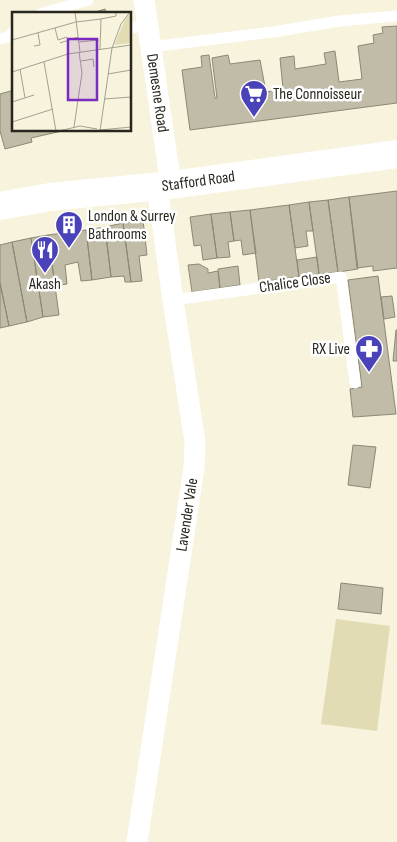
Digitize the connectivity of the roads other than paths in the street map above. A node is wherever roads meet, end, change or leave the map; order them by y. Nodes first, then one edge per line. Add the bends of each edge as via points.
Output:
1 (88, 0) edge
2 (144, 0) edge
3 (47, 12) edge
4 (397, 16) edge
5 (139, 26) edge
6 (12, 33) edge
7 (0, 39) edge
8 (150, 47) junction
9 (397, 154) edge
10 (164, 186) junction
11 (0, 206) edge
12 (173, 300) junction
13 (355, 383) dead end
14 (137, 842) edge

1 - 3 lane
2 - 5 street, Demesne Road
4 - 8 lane
5 - 8 street, Demesne Road
6 - 7 lane
8 - 10 street, Demesne Road
9 - 10 main road, Stafford Road
10 - 11 main road, Stafford Road via 50,197
10 - 12 street, Lavender Vale
12 - 13 lane, Chalice Close via 341,276
12 - 14 street, Lavender Vale via 194,442 194,462

